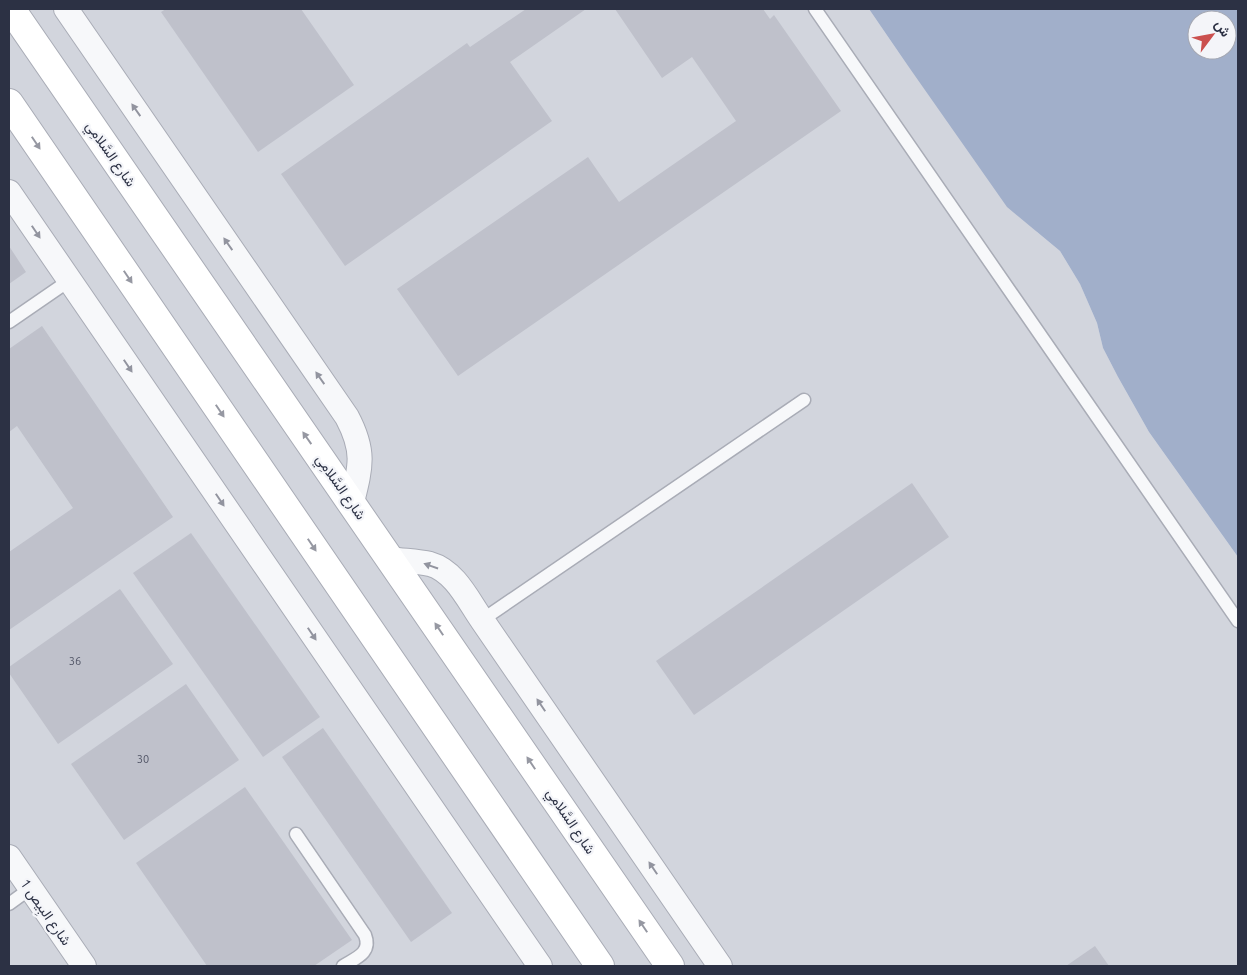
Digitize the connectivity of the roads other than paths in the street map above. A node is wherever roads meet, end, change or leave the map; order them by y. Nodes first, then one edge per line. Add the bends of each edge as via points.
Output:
1 (11, 9) edge
2 (66, 9) edge
3 (815, 9) edge
4 (9, 103) edge
5 (9, 192) edge
6 (70, 280) junction
7 (9, 322) edge
8 (804, 400) dead end
9 (352, 502) junction
10 (391, 560) junction
11 (482, 620) junction
12 (1238, 621) edge
13 (296, 834) dead end
14 (9, 857) edge
15 (31, 888) junction
16 (9, 904) edge
17 (84, 966) edge
18 (344, 966) edge
19 (540, 966) edge
20 (600, 966) edge
21 (670, 966) edge
22 (720, 966) edge

9 -> 1 street, شارع السَّلامِي
9 -> 2 street via 360,462 359,446 347,417
3 - 12 lane
4 -> 20 street
5 -> 6 street
6 - 7 lane
6 -> 19 street
8 - 11 lane
9 - 10 street, شارع السَّلامِي
11 -> 10 street via 453,578 442,570 431,564
21 -> 10 street, شارع السَّلامِي
22 -> 11 street
13 - 18 lane via 367,939 364,953
14 - 15 street, شارع البِيص 1
15 - 16 lane
15 - 17 street, شارع البِيص 1

